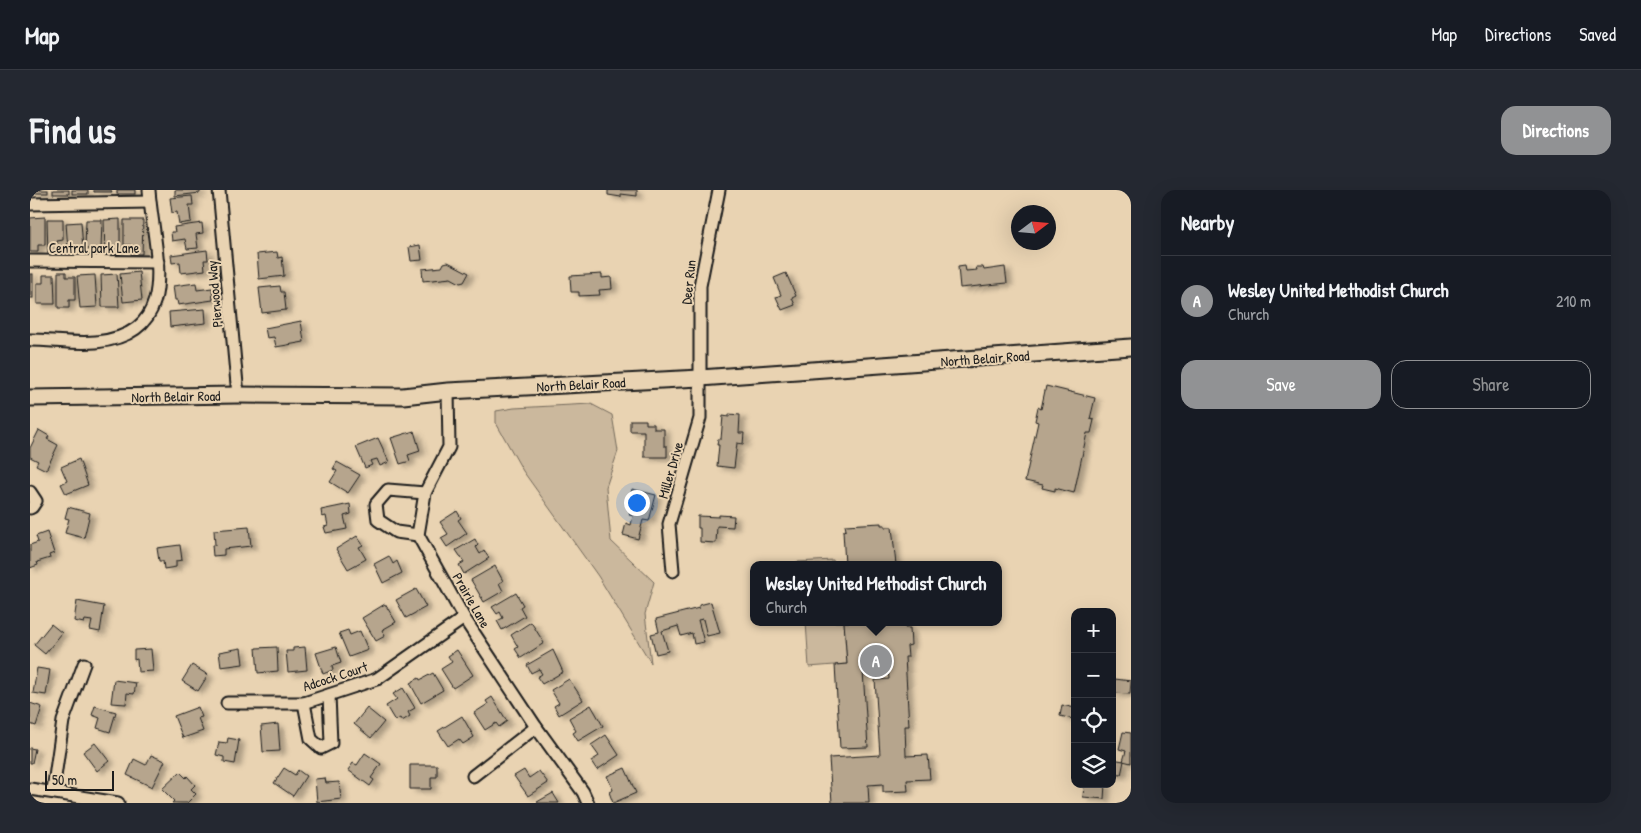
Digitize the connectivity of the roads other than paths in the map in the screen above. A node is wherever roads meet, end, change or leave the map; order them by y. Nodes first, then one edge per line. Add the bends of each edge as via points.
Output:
1 (149, 190) edge
2 (219, 190) edge
3 (719, 190) edge
4 (150, 202) junction
5 (30, 204) edge
6 (30, 262) edge
7 (158, 262) junction
8 (30, 340) edge
9 (1131, 348) edge
10 (700, 378) junction
11 (448, 391) junction
12 (238, 395) junction
13 (30, 398) edge
14 (30, 492) edge
15 (425, 493) junction
16 (30, 508) edge
17 (418, 535) junction
18 (673, 571) dead end
19 (464, 618) junction
20 (84, 664) dead end
21 (329, 695) junction
22 (304, 702) junction
23 (226, 703) dead end
24 (536, 728) junction
25 (473, 776) dead end
26 (30, 789) edge
27 (53, 792) junction
28 (118, 803) edge
29 (588, 803) edge

1 - 4 street
2 - 12 street, Pierwood Way
3 - 10 street, Deer Run via 700,286
4 - 5 street
4 - 7 street
6 - 7 street, Central park Lane
7 - 8 street via 156,298 144,322 125,336 95,342
9 - 10 street, North Belair Road
10 - 11 street, North Belair Road
10 - 18 street, Miller Drive via 700,418 670,524
11 - 12 street, North Belair Road via 402,396
11 - 15 street via 449,447
12 - 13 street, North Belair Road
14 - 16 street via 36,501
15 - 17 street
15 - 17 street via 388,490 376,504 378,520 396,532
17 - 19 street, Prairie Lane
19 - 21 street, Adcock Court via 377,679
19 - 24 street, Prairie Lane
20 - 27 street via 63,721
21 - 22 street, Adcock Court
21 - 22 street via 331,744 321,748 311,739
22 - 23 street, Adcock Court
24 - 25 street
24 - 29 street, Prairie Lane
26 - 27 street
27 - 28 street

